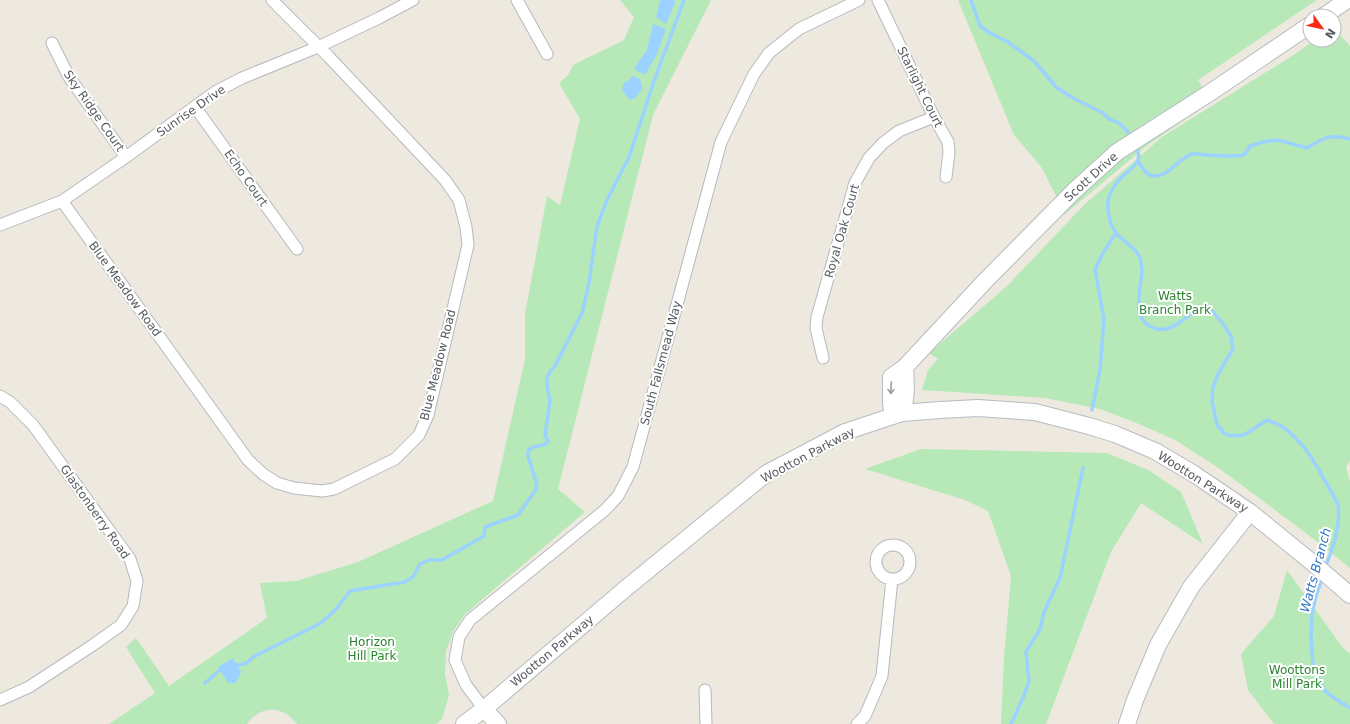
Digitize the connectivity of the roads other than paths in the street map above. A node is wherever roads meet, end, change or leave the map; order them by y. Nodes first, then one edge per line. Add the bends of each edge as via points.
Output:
1 (272, 0) edge
2 (413, 0) edge
3 (517, 0) edge
4 (859, 0) edge
5 (878, 0) edge
6 (1347, 0) edge
7 (1336, 8) edge
8 (1302, 30) edge
9 (52, 43) dead end
10 (318, 46) junction
11 (547, 54) dead end
12 (195, 107) junction
13 (934, 118) junction
14 (126, 157) junction
15 (946, 177) dead end
16 (62, 201) junction
17 (0, 225) edge
18 (296, 249) dead end
19 (823, 358) dead end
20 (0, 396) edge
21 (898, 415) junction
22 (1250, 512) junction
23 (892, 579) dead end
24 (1350, 595) edge
25 (705, 690) dead end
26 (0, 700) edge
27 (484, 709) junction
28 (464, 724) edge
29 (498, 724) edge
30 (706, 724) edge
31 (857, 724) edge
32 (1127, 724) edge

1 - 10 street, Blue Meadow Road
2 - 10 street, Sunrise Drive
3 - 11 street
4 - 27 street, South Fallsmead Way via 799,29 769,53 754,74 721,142 633,467 618,496 605,510 470,620 459,637 455,660 466,685
5 - 13 street, Starlight Court
6 - 7 main road
8 - 21 main road, Scott Drive via 1117,152 1069,197 891,377 890,403
9 - 14 street, Sky Ridge Court via 69,77
10 - 12 street, Sunrise Drive via 242,78 215,92
10 - 16 street, Blue Meadow Road via 445,180 459,200 466,227 468,245 428,415 419,435 395,459 334,489 322,491 294,488 277,483 263,474 248,460
12 - 14 street, Sunrise Drive
12 - 18 street, Echo Court
13 - 15 street, Starlight Court via 948,142
13 - 19 street, Royal Oak Court via 899,131 883,143 869,158 855,183 817,318 816,328
14 - 16 street, Sunrise Drive
16 - 17 street, Sunrise Drive
20 - 26 street, Glastonberry Road via 10,402 33,425 130,559 137,581 133,606 121,624 29,687
21 - 22 main road, Wootton Parkway via 978,408 1035,412 1089,426 1155,451
21 - 27 main road, Wootton Parkway via 845,432 767,474 625,588
22 - 24 main road, Wootton Parkway
22 - 32 main road via 1191,587 1158,645 1134,700
23 - 31 street via 882,676 865,716
25 - 30 street
27 - 28 main road, Wootton Parkway
27 - 29 main road

